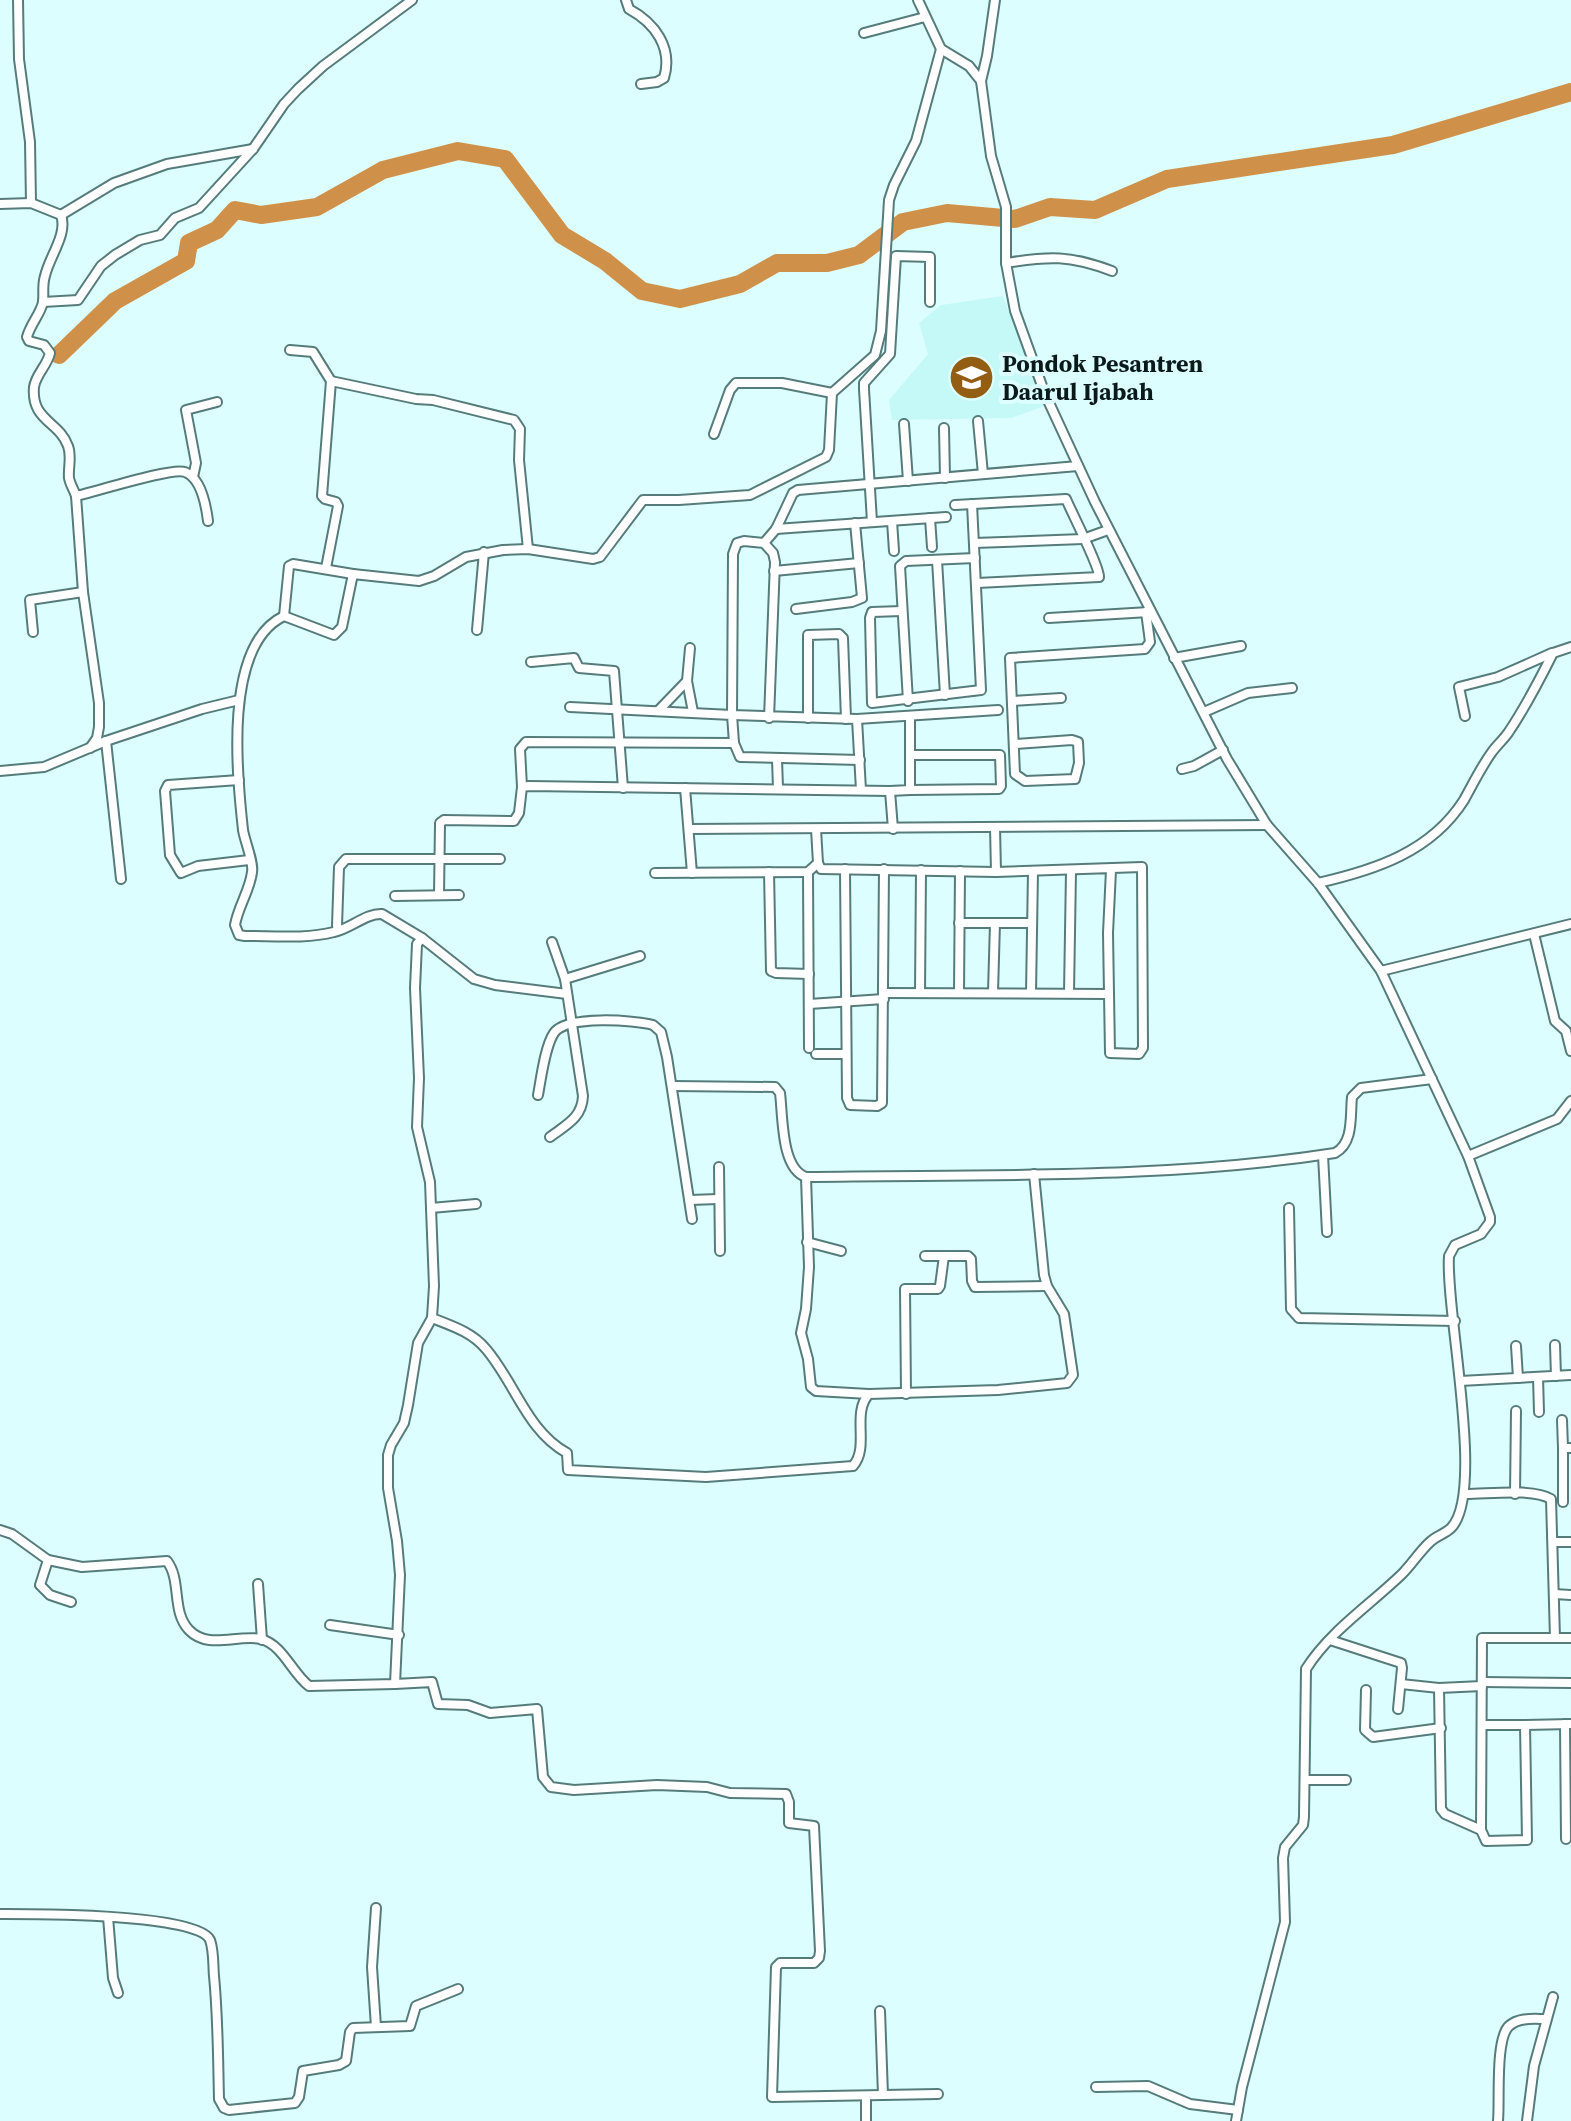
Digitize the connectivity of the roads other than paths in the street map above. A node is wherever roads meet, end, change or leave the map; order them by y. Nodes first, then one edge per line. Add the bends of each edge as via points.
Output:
1 (18, 0) edge
2 (412, 0) edge
3 (626, 0) edge
4 (918, 0) edge
5 (995, 0) edge
6 (925, 17) junction
7 (864, 33) dead end
8 (941, 49) junction
9 (981, 81) junction
10 (641, 84) dead end
11 (253, 149) junction
12 (31, 203) junction
13 (0, 204) edge
14 (61, 215) junction
15 (1006, 263) junction
16 (1112, 271) dead end
17 (43, 302) junction
18 (930, 302) dead end
19 (290, 350) dead end
20 (331, 381) junction
21 (832, 393) junction
22 (217, 402) dead end
23 (978, 421) dead end
24 (904, 424) dead end
25 (944, 428) dead end
26 (714, 434) dead end
27 (1078, 466) junction
28 (983, 474) junction
29 (193, 477) junction
30 (945, 478) junction
31 (908, 481) junction
32 (870, 484) junction
33 (76, 496) junction
34 (972, 504) junction
35 (955, 505) dead end
36 (946, 517) dead end
37 (930, 518) junction
38 (208, 521) dead end
39 (892, 521) junction
40 (872, 522) junction
41 (855, 523) junction
42 (776, 529) junction
43 (1108, 530) junction
44 (1083, 539) junction
45 (764, 543) junction
46 (974, 543) junction
47 (932, 547) dead end
48 (528, 549) junction
49 (894, 551) dead end
50 (484, 552) junction
51 (975, 558) junction
52 (937, 560) junction
53 (859, 563) junction
54 (326, 568) junction
55 (774, 571) junction
56 (353, 574) junction
57 (977, 583) junction
58 (83, 592) junction
59 (796, 609) dead end
60 (902, 611) junction
61 (1148, 612) junction
62 (284, 616) junction
63 (1049, 618) dead end
64 (477, 630) dead end
65 (33, 632) dead end
66 (1241, 646) dead end
67 (1571, 647) edge
68 (690, 648) dead end
69 (1553, 653) junction
70 (1174, 658) junction
71 (531, 662) dead end
72 (687, 681) junction
73 (1292, 688) dead end
74 (945, 695) junction
75 (1061, 698) dead end
76 (239, 700) junction
77 (908, 701) junction
78 (1013, 701) junction
79 (570, 707) dead end
80 (617, 709) junction
81 (998, 710) dead end
82 (658, 711) junction
83 (693, 712) junction
84 (1204, 712) junction
85 (732, 715) junction
86 (910, 716) junction
87 (1465, 716) dead end
88 (769, 718) junction
89 (808, 718) junction
90 (846, 719) junction
91 (857, 719) junction
92 (106, 741) junction
93 (619, 742) junction
94 (734, 743) junction
95 (1015, 744) junction
96 (90, 748) junction
97 (1223, 750) junction
98 (910, 755) junction
99 (777, 759) junction
100 (860, 760) junction
101 (1182, 769) dead end
102 (0, 771) edge
103 (239, 780) junction
104 (522, 787) junction
105 (623, 788) junction
106 (685, 788) junction
107 (778, 788) junction
108 (861, 790) junction
109 (910, 790) junction
110 (890, 791) junction
111 (1267, 825) junction
112 (995, 827) junction
113 (690, 829) junction
114 (816, 829) junction
115 (893, 829) junction
116 (438, 859) junction
117 (500, 859) dead end
118 (249, 860) junction
119 (818, 863) junction
120 (845, 869) junction
121 (884, 869) junction
122 (921, 870) junction
123 (1111, 870) junction
124 (960, 871) junction
125 (1033, 871) junction
126 (1071, 871) junction
127 (769, 872) junction
128 (808, 872) junction
129 (996, 872) junction
130 (655, 873) dead end
131 (692, 873) junction
132 (121, 879) dead end
133 (1318, 883) junction
134 (439, 895) junction
135 (459, 895) dead end
136 (395, 896) dead end
137 (959, 923) junction
138 (995, 923) junction
139 (1032, 923) junction
140 (1571, 924) edge
141 (337, 926) dead end
142 (1534, 934) junction
143 (422, 938) junction
144 (552, 942) dead end
145 (640, 956) dead end
146 (1381, 971) junction
147 (809, 974) junction
148 (565, 979) junction
149 (959, 992) junction
150 (993, 992) junction
151 (920, 993) junction
152 (1031, 993) junction
153 (1069, 993) junction
154 (567, 994) junction
155 (1109, 994) junction
156 (884, 996) junction
157 (846, 1001) junction
158 (809, 1004) junction
159 (571, 1022) junction
160 (1571, 1051) edge
161 (846, 1054) junction
162 (1432, 1079) junction
163 (672, 1086) junction
164 (538, 1095) dead end
165 (1571, 1101) edge
166 (550, 1137) dead end
167 (1323, 1155) junction
168 (1468, 1156) junction
169 (719, 1167) dead end
170 (1034, 1174) junction
171 (806, 1177) junction
172 (718, 1199) junction
173 (690, 1200) junction
174 (476, 1204) dead end
175 (431, 1208) junction
176 (1289, 1208) dead end
177 (692, 1219) dead end
178 (1327, 1232) dead end
179 (807, 1242) junction
180 (720, 1251) dead end
181 (841, 1251) dead end
182 (925, 1256) dead end
183 (944, 1256) junction
184 (1047, 1286) junction
185 (432, 1318) junction
186 (1455, 1321) junction
187 (1555, 1345) dead end
188 (1516, 1346) dead end
189 (1571, 1375) edge
190 (1556, 1376) junction
191 (1538, 1377) junction
192 (1518, 1378) junction
193 (1460, 1381) junction
194 (869, 1394) junction
195 (906, 1394) junction
196 (1516, 1411) dead end
197 (1539, 1412) dead end
198 (1562, 1420) dead end
199 (1567, 1448) edge
200 (1466, 1494) junction
201 (1515, 1494) junction
202 (1551, 1499) junction
203 (1567, 1502) edge
204 (0, 1530) edge
205 (1553, 1542) junction
206 (1571, 1542) edge
207 (48, 1560) junction
208 (258, 1584) dead end
209 (1554, 1594) junction
210 (1571, 1595) edge
211 (71, 1602) dead end
212 (330, 1625) dead end
213 (399, 1635) junction
214 (1555, 1638) junction
215 (1571, 1638) edge
216 (262, 1640) junction
217 (1330, 1640) junction
218 (1571, 1683) edge
219 (395, 1684) junction
220 (1401, 1684) junction
221 (1483, 1684) junction
222 (1439, 1688) junction
223 (1366, 1690) dead end
224 (1398, 1709) dead end
225 (1568, 1724) edge
226 (1482, 1725) junction
227 (1525, 1725) junction
228 (1441, 1728) junction
229 (1305, 1780) junction
230 (1346, 1780) dead end
231 (1481, 1830) junction
232 (1566, 1839) dead end
233 (376, 1908) dead end
234 (0, 1914) edge
235 (108, 1917) junction
236 (458, 1989) dead end
237 (118, 1993) dead end
238 (1553, 1997) dead end
239 (880, 2011) dead end
240 (1546, 2019) junction
241 (376, 2027) junction
242 (1096, 2087) dead end
243 (938, 2094) dead end
244 (883, 2095) junction
245 (866, 2096) junction
246 (1238, 2110) junction
247 (866, 2121) edge
248 (1236, 2121) edge
249 (1498, 2121) edge
250 (1527, 2121) edge

1 - 12 street
2 - 11 street via 311,76
3 - 10 street via 629,9 657,31 665,57 664,78
4 - 6 street
5 - 9 street
6 - 7 street
6 - 8 street
8 - 9 street via 969,66
8 - 21 street via 916,141 894,185 875,355
9 - 15 street via 991,156 1006,207
11 - 14 street via 167,164 114,183
11 - 17 street via 199,208 181,214 160,235 133,243 101,266 78,300
12 - 13 street
12 - 14 street
14 - 17 street via 62,232 46,271
15 - 16 street via 1069,258
15 - 27 street via 1015,311
17 - 33 street via 27,337 50,353 37,376 35,403 69,447
18 - 32 street via 930,257 896,256 890,354 864,383
19 - 20 street via 313,352
20 - 48 street via 514,420 520,429
20 - 54 street via 321,491 338,506
21 - 26 street via 782,383 736,383
21 - 48 street via 826,457 775,484 730,498 643,500 600,557 593,559
22 - 29 street via 186,410 195,454
23 - 28 street
24 - 31 street
25 - 30 street
27 - 28 street
27 - 43 street
28 - 30 street
29 - 33 street via 174,470
29 - 38 street
30 - 31 street
31 - 32 street
32 - 40 street
32 - 42 street via 798,490
33 - 58 street
34 - 35 street
34 - 44 street via 1066,499
34 - 46 street
36 - 37 street
37 - 39 street
37 - 47 street
39 - 40 street
39 - 49 street
40 - 41 street
41 - 42 street
41 - 53 street
42 - 45 street
43 - 44 street
43 - 61 street
44 - 46 street
44 - 57 street via 1100,569 1099,577
45 - 55 street via 773,553
45 - 85 street via 737,543 733,554
46 - 51 street
48 - 50 street
50 - 56 street via 428,579
50 - 64 street
51 - 52 street
51 - 57 street
52 - 60 street via 900,566
52 - 74 street
53 - 55 street
53 - 59 street via 859,601
54 - 56 street
54 - 62 street via 289,566
55 - 88 street
56 - 62 street via 342,627 334,635
57 - 74 street via 981,690
58 - 65 street via 30,600
58 - 96 street via 99,703 97,738
60 - 77 street
60 - 77 street via 872,612 870,618 872,703
61 - 63 street
61 - 70 street
61 - 78 street via 1150,642 1145,649 1010,658
62 - 76 street via 269,627 252,653
66 - 70 street
67 - 69 street
68 - 72 street
69 - 87 street via 1459,687
69 - 133 street via 1534,692 1463,801 1435,832 1401,857
70 - 84 street
71 - 80 street via 574,658 579,668 614,671
72 - 82 street
72 - 83 street
73 - 84 street via 1248,693
74 - 77 street
75 - 78 street
76 - 92 street
76 - 103 street
78 - 95 street
79 - 80 street
80 - 82 street
80 - 93 street
81 - 86 street
82 - 83 street
83 - 85 street
84 - 97 street
85 - 88 street
85 - 94 street
86 - 91 street
86 - 98 street
88 - 89 street
89 - 90 street
89 - 90 street via 807,638 839,634
90 - 91 street
91 - 100 street
92 - 96 street
92 - 132 street
93 - 94 street
93 - 104 street via 526,742 520,749
93 - 105 street
94 - 99 street via 740,757
95 - 95 street via 1015,774 1025,781 1075,779 1078,742
96 - 102 street via 44,767
97 - 101 street
97 - 111 street
98 - 109 street
98 - 109 street via 1000,755 1001,786
99 - 100 street
99 - 107 street
100 - 108 street
103 - 118 street
103 - 118 street via 168,785 170,855 179,873
104 - 105 street
104 - 116 street via 514,821 440,823
105 - 106 street
106 - 107 street
106 - 113 street
107 - 108 street
108 - 110 street
109 - 110 street
110 - 115 street
111 - 112 street
111 - 133 street
112 - 115 street
112 - 129 street
113 - 114 street
113 - 131 street
114 - 115 street
114 - 119 street
116 - 117 street
116 - 134 street
116 - 141 street via 346,859 339,867
118 - 143 street via 252,873 235,921 239,935 326,934 382,914
119 - 120 street via 821,869
119 - 128 street
120 - 121 street
120 - 157 street
121 - 122 street
121 - 156 street
122 - 124 street
122 - 151 street
123 - 126 street
123 - 155 street
123 - 155 street via 1142,867 1139,1054 1111,1054
124 - 129 street
124 - 137 street
125 - 126 street
125 - 129 street
125 - 139 street
126 - 153 street
127 - 128 street
127 - 131 street
127 - 147 street via 771,971
128 - 147 street
130 - 131 street
133 - 146 street
134 - 135 street
134 - 136 street
137 - 138 street
137 - 149 street
138 - 139 street
138 - 150 street
139 - 152 street
140 - 142 street
142 - 146 street
142 - 160 street via 1555,1021 1566,1031
143 - 154 street via 474,979
143 - 175 street via 417,944 415,988 417,1127 429,1171
144 - 148 street
145 - 148 street
146 - 162 street
147 - 158 street
148 - 154 street
149 - 150 street
149 - 151 street
150 - 152 street
151 - 156 street
152 - 153 street
153 - 155 street
154 - 159 street
156 - 157 street
156 - 161 street via 880,1105 848,1103
157 - 158 street
157 - 161 street
158 - 161 street via 813,1051
159 - 163 street via 653,1025 661,1032
159 - 164 street via 552,1035
159 - 166 street via 583,1104 576,1117
162 - 167 street via 1356,1091 1348,1140 1343,1149
162 - 168 street
163 - 171 street via 778,1088 789,1161
163 - 173 street
165 - 168 street via 1557,1119
167 - 170 street
167 - 178 street
168 - 186 street via 1490,1222 1481,1234 1463,1239 1450,1251
169 - 172 street
170 - 171 street
170 - 184 street
171 - 179 street
172 - 173 street
172 - 180 street
173 - 177 street
174 - 175 street
175 - 185 street
176 - 186 street via 1293,1315
179 - 181 street
179 - 194 street via 801,1333 812,1390
182 - 183 street
183 - 184 street via 968,1256 975,1287
183 - 195 street via 938,1289 905,1289
184 - 195 street via 1064,1314 1073,1375 1067,1383
185 - 194 street via 465,1331 487,1349 547,1439 567,1453 568,1470 706,1477 853,1466 860,1452 863,1402
185 - 213 street via 418,1343 406,1414 388,1455 400,1575
186 - 193 street
187 - 190 street
188 - 192 street
189 - 190 street
190 - 191 street
191 - 192 street
191 - 197 street
192 - 193 street
193 - 200 street
194 - 195 street
196 - 201 street
198 - 199 street
199 - 203 street
200 - 201 street
200 - 217 street via 1450,1528
201 - 202 street
202 - 203 street
202 - 205 street
204 - 207 street
205 - 206 street
205 - 209 street
207 - 211 street via 40,1585
207 - 216 street via 82,1567 164,1560 172,1569 179,1614 191,1632 207,1640
208 - 216 street
209 - 210 street
209 - 214 street
212 - 213 street
213 - 219 street
214 - 215 street
214 - 221 street via 1483,1637
216 - 219 street via 309,1686
217 - 220 street via 1395,1660 1402,1668
217 - 229 street via 1306,1669
218 - 221 street
219 - 245 street via 432,1682 438,1704 468,1705 485,1713 537,1709 543,1777 551,1787 657,1785 787,1795 789,1823 813,1825 815,1831 820,1951 814,1963 776,1967 772,2097
220 - 222 street
220 - 224 street
221 - 222 street
221 - 226 street
222 - 228 street
223 - 228 street via 1364,1726 1373,1737
225 - 227 street
225 - 232 street
226 - 227 street
226 - 231 street
227 - 231 street via 1527,1840 1486,1841
228 - 231 street via 1441,1809
229 - 230 street
229 - 246 street via 1303,1825 1289,1840 1283,1858 1285,1922
233 - 241 street
234 - 235 street
235 - 237 street
235 - 241 street via 198,1929 210,1941 219,2099 229,2110 295,2103 303,2071 344,2064 351,2030
236 - 241 street via 416,2006 410,2026
238 - 240 street
239 - 244 street
240 - 249 street via 1525,2019 1504,2032
240 - 250 street
242 - 246 street via 1148,2086 1190,2104
243 - 244 street
244 - 245 street
245 - 247 street
246 - 248 street

